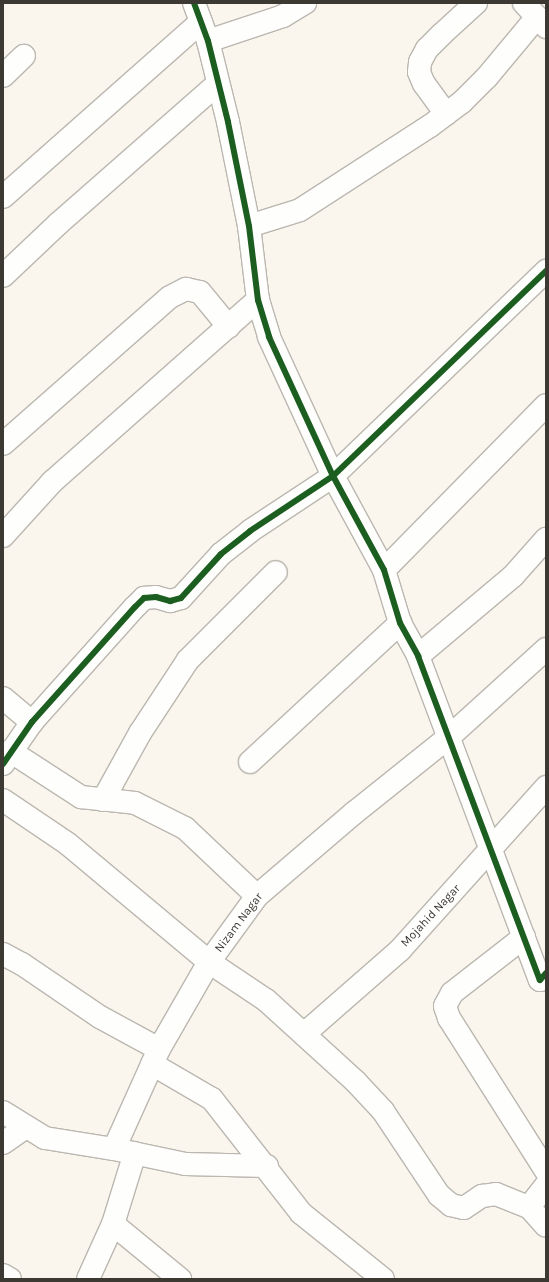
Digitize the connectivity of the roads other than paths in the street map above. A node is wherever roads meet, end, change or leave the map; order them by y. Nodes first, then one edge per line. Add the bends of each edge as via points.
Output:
1 (305, 3) edge
2 (476, 3) edge
3 (536, 16) edge
4 (201, 22) edge
5 (24, 56) dead end
6 (3, 76) edge
7 (217, 84) junction
8 (446, 114) junction
9 (3, 197) edge
10 (249, 226) junction
11 (546, 271) edge
12 (3, 276) edge
13 (258, 300) junction
14 (229, 327) junction
15 (546, 406) edge
16 (3, 444) edge
17 (333, 476) junction
18 (3, 536) edge
19 (546, 539) edge
20 (384, 570) junction
21 (276, 572) dead end
22 (400, 623) junction
23 (546, 649) edge
24 (418, 656) junction
25 (3, 698) edge
26 (32, 722) junction
27 (449, 737) junction
28 (7, 757) edge
29 (250, 762) dead end
30 (546, 787) edge
31 (3, 800) edge
32 (103, 800) junction
33 (491, 851) junction
34 (257, 896) junction
35 (524, 937) junction
36 (3, 954) edge
37 (209, 962) junction
38 (544, 983) edge
39 (304, 1034) junction
40 (155, 1057) junction
41 (3, 1112) edge
42 (26, 1127) junction
43 (3, 1143) edge
44 (124, 1151) junction
45 (267, 1166) junction
46 (546, 1171) edge
47 (546, 1185) edge
48 (529, 1207) junction
49 (113, 1224) junction
50 (546, 1226) edge
51 (3, 1275) edge
52 (10, 1279) edge
53 (88, 1279) edge
54 (180, 1279) edge
55 (383, 1279) edge

1 - 4 street via 282,16
2 - 8 street via 427,49 420,62 419,72 424,84
3 - 8 street via 487,77
4 - 7 street
4 - 9 street
5 - 6 street
7 - 10 street via 228,122
7 - 12 street via 59,223
8 - 10 street via 300,210
10 - 13 street
11 - 17 street
13 - 14 street
13 - 17 street via 279,362
14 - 16 street via 200,292 186,289 170,296
14 - 18 street via 52,482
15 - 20 street
17 - 20 street
17 - 26 street via 244,536 222,554 181,598 170,601 156,597 144,598
19 - 24 street via 513,576
20 - 22 street
21 - 32 street via 188,660 140,733
22 - 24 street
22 - 29 street
23 - 27 street, Nizam Nagar
24 - 27 street
25 - 26 street
26 - 28 street
27 - 33 street
27 - 34 street, Nizam Nagar via 354,813
28 - 32 street via 81,797
30 - 33 street, Mojahid Nagar
31 - 37 street via 68,844
32 - 34 street via 135,803 185,828
33 - 35 street
33 - 39 street, Mojahid Nagar via 400,950
34 - 37 street, Nizam Nagar
35 - 38 street
35 - 46 street via 452,994 446,1006 449,1018
36 - 40 street via 22,964
37 - 39 street via 266,1000
37 - 40 street, Nizam Nagar
39 - 48 street via 383,1110 439,1195 451,1205 464,1208 482,1196 496,1194
40 - 44 street, Nizam Nagar
40 - 45 street via 212,1099
41 - 42 street
42 - 43 street
42 - 44 street via 45,1138
44 - 45 street via 185,1164
44 - 49 street, Nizam Nagar
45 - 55 street via 301,1213
47 - 48 street
48 - 50 street
49 - 53 street, Nizam Nagar
49 - 54 street
51 - 52 street

